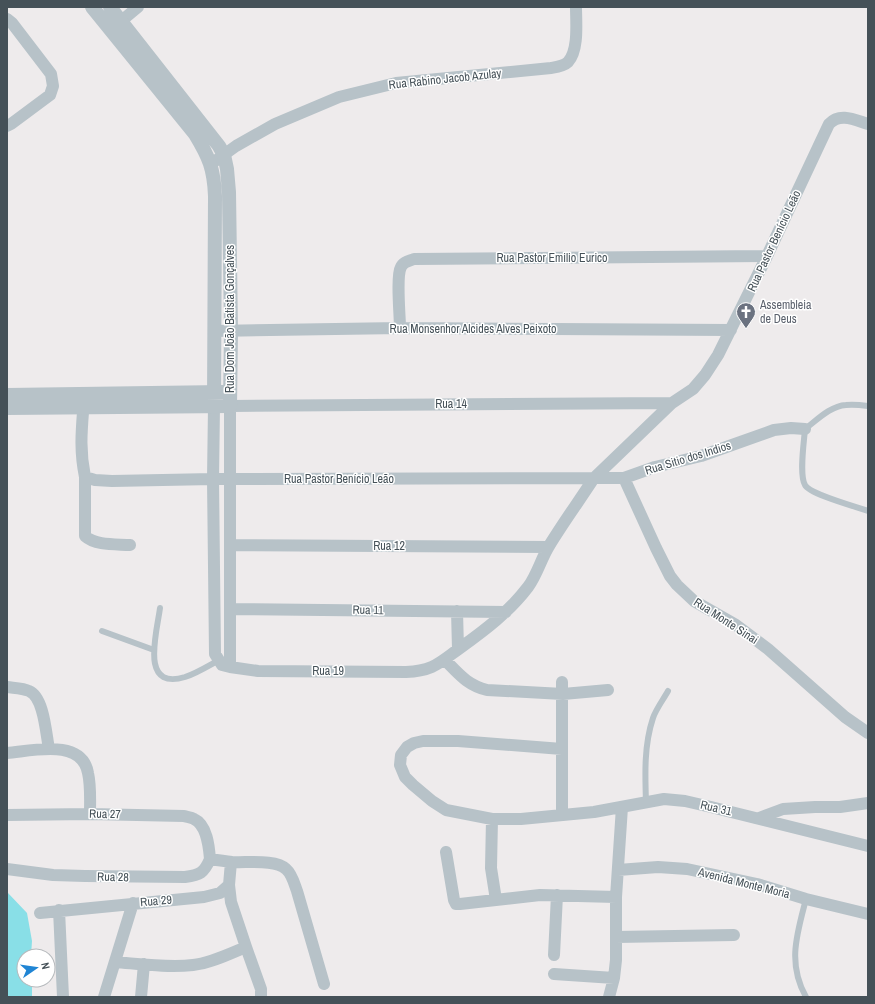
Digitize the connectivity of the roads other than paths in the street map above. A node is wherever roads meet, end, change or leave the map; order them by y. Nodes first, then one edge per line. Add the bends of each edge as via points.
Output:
1 (138, 7) edge
2 (576, 7) edge
3 (105, 10) edge
4 (7, 19) edge
5 (115, 25) junction
6 (868, 124) edge
7 (7, 126) edge
8 (224, 155) junction
9 (211, 164) junction
10 (767, 256) junction
11 (400, 328) junction
12 (731, 330) junction
13 (214, 331) junction
14 (231, 331) junction
15 (230, 391) junction
16 (7, 395) edge
17 (214, 399) junction
18 (84, 401) junction
19 (672, 403) junction
20 (230, 406) junction
21 (868, 406) edge
22 (7, 408) edge
23 (805, 429) junction
24 (85, 476) junction
25 (594, 478) junction
26 (624, 478) junction
27 (212, 479) junction
28 (230, 479) junction
29 (868, 511) edge
30 (130, 545) dead end
31 (230, 545) junction
32 (548, 547) junction
33 (160, 608) dead end
34 (230, 609) junction
35 (457, 611) junction
36 (506, 612) junction
37 (102, 631) dead end
38 (458, 649) junction
39 (154, 650) junction
40 (439, 663) junction
41 (224, 664) junction
42 (562, 682) dead end
43 (7, 687) edge
44 (608, 690) dead end
45 (668, 691) dead end
46 (562, 694) junction
47 (868, 733) edge
48 (49, 749) junction
49 (562, 749) junction
50 (7, 753) edge
51 (646, 802) junction
52 (868, 802) edge
53 (622, 807) junction
54 (90, 814) junction
55 (7, 815) edge
56 (562, 815) junction
57 (759, 818) junction
58 (492, 819) junction
59 (868, 846) edge
60 (446, 852) dead end
61 (210, 859) junction
62 (231, 862) junction
63 (7, 869) edge
64 (618, 870) junction
65 (229, 885) junction
66 (557, 895) junction
67 (616, 897) junction
68 (806, 899) junction
69 (496, 900) junction
70 (133, 903) junction
71 (59, 910) junction
72 (40, 913) dead end
73 (868, 914) edge
74 (734, 934) dead end
75 (616, 937) junction
76 (246, 947) junction
77 (554, 955) dead end
78 (115, 962) junction
79 (144, 964) junction
80 (554, 974) dead end
81 (614, 978) junction
82 (324, 984) dead end
83 (63, 997) edge
84 (104, 997) edge
85 (141, 997) edge
86 (261, 997) edge
87 (609, 997) edge
88 (806, 997) edge

1 - 5 street
2 - 8 street, Rua Rabino Jacob Azulay via 576,39 573,53 568,62 561,66 396,83 339,97 275,124
3 - 5 street, Rua Dom João Batista Gonçalves
4 - 7 street via 51,74 53,86 50,95
5 - 8 street, Rua Dom João Batista Gonçalves via 203,125
5 - 9 street, Rua Dom João Batista Gonçalves via 195,134
6 - 10 street, Rua Pastor Benício Leão via 845,118 838,118 829,124
8 - 9 street, Rua Rabino Jacob Azulay
8 - 14 street, Rua Dom João Batista Gonçalves via 229,192
9 - 13 street, Rua Dom João Batista Gonçalves via 215,184
10 - 11 street, Rua Pastor Emilio Eurico via 414,259 400,267
10 - 12 street, Rua Pastor Benício Leão
11 - 12 street, Rua Monsenhor Alcides Alves Peixoto
11 - 14 street, Rua Monsenhor Alcides Alves Peixoto
12 - 19 street, Rua Pastor Benício Leão via 705,375 693,389
13 - 14 street, Rua Monsenhor Alcides Alves Peixoto
13 - 17 street, Rua Dom João Batista Gonçalves
14 - 15 street, Rua Dom João Batista Gonçalves
15 - 17 street
15 - 20 street, Rua Dom João Batista Gonçalves
16 - 18 street
17 - 18 street
17 - 20 street
17 - 27 street, Rua Dom João Batista Gonçalves
18 - 22 street
18 - 24 street via 81,452
19 - 20 street, Rua 14
19 - 25 street, Rua Pastor Benício Leão
20 - 28 street, Rua Dom João Batista Gonçalves
21 - 23 lane via 846,404 833,408
23 - 26 street, Rua Sitio dos Indios via 774,430 705,455 665,464
23 - 29 lane via 802,474 805,487
24 - 27 street, Rua Pastor Benício Leão via 95,480 112,481
24 - 30 street via 85,536 100,542
25 - 26 street, Rua Sitio dos Indios
25 - 28 street, Rua Pastor Benício Leão
25 - 32 street, Rua Pastor Benício Leão
26 - 47 street, Rua Monte Sinai via 656,548 677,585 694,601 736,625 768,649 845,717
27 - 28 street, Rua Pastor Benício Leão
27 - 41 street, Rua Dom João Batista Gonçalves via 214,645 215,654
28 - 31 street, Rua Dom João Batista Gonçalves
31 - 32 street, Rua 12
31 - 34 street, Rua Dom João Batista Gonçalves
32 - 36 street, Rua Pastor Benício Leão via 528,586
33 - 39 lane
34 - 35 street, Rua 11
34 - 41 street, Rua Dom João Batista Gonçalves
35 - 36 street, Rua 11
35 - 38 street
36 - 38 street, Rua Pastor Benício Leão
37 - 39 lane
38 - 40 street, Rua Pastor Benício Leão
39 - 41 lane via 158,674 168,678 185,677
40 - 41 street, Rua 19 via 420,671 406,672 258,671
40 - 46 street via 477,688
42 - 46 street
43 - 48 street via 29,690 35,694 41,708
44 - 46 street
45 - 51 lane via 653,717 647,744
46 - 49 street
48 - 50 street
48 - 54 street via 77,754 84,761 88,772
49 - 56 street
49 - 58 street, Rua 31 via 458,741 423,741 407,747 401,755 400,765 405,778 413,786 446,810
51 - 53 street, Rua 31
51 - 57 street, Rua 31 via 664,799 685,801
52 - 57 street via 840,807 783,809
53 - 56 street, Rua 31
53 - 64 street
54 - 55 street, Rua 27
54 - 61 street, Rua 27 via 184,816 194,819 201,825 208,843
56 - 58 street, Rua 31
57 - 59 street, Rua 31
58 - 69 street via 491,868
60 - 69 street via 456,904
61 - 62 street
61 - 63 street, Rua 28 via 200,874 185,877 85,876
62 - 65 street
62 - 82 street via 275,864 290,873
64 - 67 street
64 - 68 street, Avenida Monte Moria via 658,867 686,869 757,884
65 - 70 street, Rua 29 via 220,893 204,897
65 - 76 street via 232,906
66 - 67 street
66 - 69 street
66 - 77 street
67 - 75 street
68 - 73 street, Avenida Monte Moria
68 - 88 lane via 795,946 794,963 797,978
70 - 71 street
70 - 78 street, Rua 29
71 - 72 street
71 - 83 street
74 - 75 street
75 - 81 street
76 - 79 street via 193,965
76 - 86 street via 262,989
78 - 79 street
78 - 84 street, Rua 29
79 - 85 street
80 - 81 street
81 - 87 street

